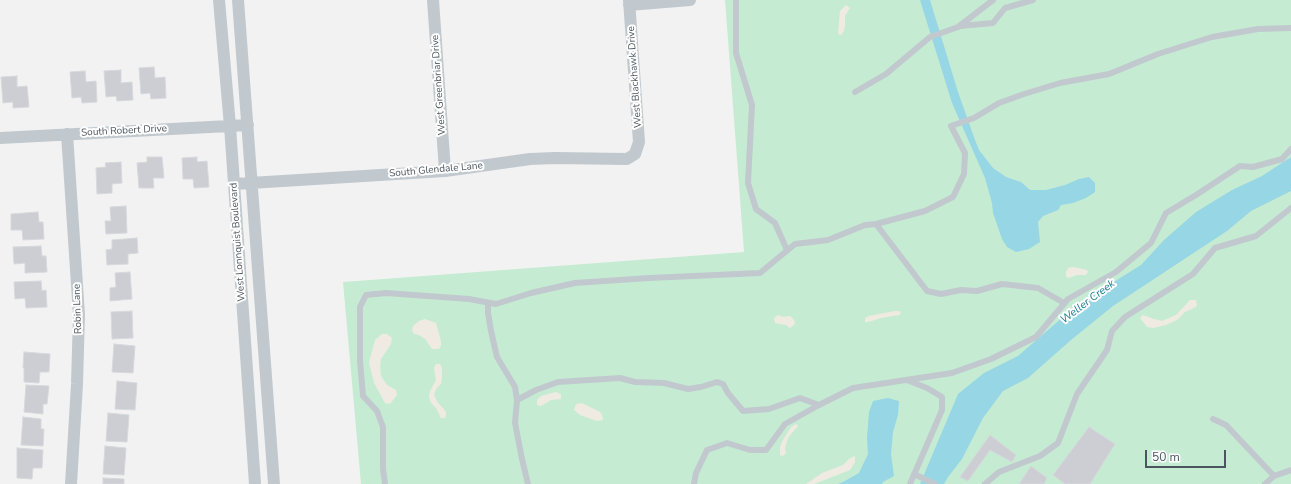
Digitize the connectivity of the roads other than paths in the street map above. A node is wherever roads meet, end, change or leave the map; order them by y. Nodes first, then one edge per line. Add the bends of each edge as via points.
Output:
1 (219, 0) edge
2 (238, 0) edge
3 (433, 0) edge
4 (690, 0) edge
5 (736, 0) edge
6 (993, 0) edge
7 (1033, 0) edge
8 (629, 2) edge
9 (958, 27) junction
10 (1291, 28) edge
11 (855, 92) dead end
12 (248, 125) junction
13 (230, 126) junction
14 (68, 134) junction
15 (0, 138) edge
16 (1291, 149) edge
17 (635, 154) joint
18 (445, 171) junction
19 (252, 183) junction
20 (234, 184) junction
21 (1291, 208) edge
22 (876, 224) junction
23 (787, 250) junction
24 (488, 302) junction
25 (1064, 302) junction
26 (905, 380) junction
27 (517, 400) junction
28 (819, 404) junction
29 (1213, 419) dead end
30 (1291, 470) edge
31 (914, 474) junction
32 (1274, 476) junction
33 (71, 484) edge
34 (255, 484) edge
35 (274, 484) edge
36 (384, 484) edge
37 (528, 484) edge
38 (694, 484) edge
39 (910, 484) edge
40 (935, 484) edge
41 (985, 484) edge
42 (1265, 484) edge

1 - 13 street, West Lonnquist Boulevard
2 - 12 street, West Lonnquist Boulevard
3 - 18 street, West Greenbriar Drive
4 - 8 street
5 - 23 lane via 736,53 752,105 748,184 756,209 775,223
6 - 9 lane
7 - 9 lane via 1004,8 993,23
8 - 17 street, West Blackhawk Drive via 639,142
9 - 11 lane via 930,37 886,74
10 - 22 lane via 1258,29 1212,37 1158,54 1109,74 1060,83 999,103 974,118 951,126 965,153 964,174 953,197 925,211
12 - 13 street, South Robert Drive
12 - 19 street, West Lonnquist Boulevard
13 - 14 street, South Robert Drive
13 - 20 street, West Lonnquist Boulevard
14 - 15 street, South Robert Drive
14 - 33 street, Robin Lane via 79,315 78,384
16 - 25 lane via 1282,159 1253,167 1240,166 1166,213 1151,243 1116,272
17 - 18 street, South Glendale Lane via 627,159 530,159
18 - 19 street, South Glendale Lane
19 - 20 street, South Glendale Lane
19 - 35 street, West Lonnquist Boulevard
20 - 34 street, West Lonnquist Boulevard
21 - 41 lane via 1256,236 1215,248 1193,274 1125,317 1112,331 1107,350 1077,394 1058,443 1040,456 999,472
22 - 23 lane via 865,225 828,240 795,244
22 - 25 lane via 927,291 941,294 961,290 977,291 1002,284 1038,288
23 - 24 lane via 760,273 575,283 496,304
24 - 27 lane via 497,357 515,387
24 - 36 lane via 386,294 366,295 360,307 363,396 376,411 383,427
25 - 26 lane via 1036,337 991,359 952,373
26 - 28 lane via 853,388
26 - 31 lane via 928,388 942,397 942,410
27 - 28 lane via 558,382 620,378 635,382 664,383 688,389 717,382 723,384 743,411 769,409 800,398
27 - 37 lane via 515,423
28 - 38 lane via 785,424 766,450 750,450 727,443 707,450 696,473
29 - 32 lane via 1226,425
30 - 32 lane
31 - 39 lane
31 - 40 lane
32 - 42 lane

